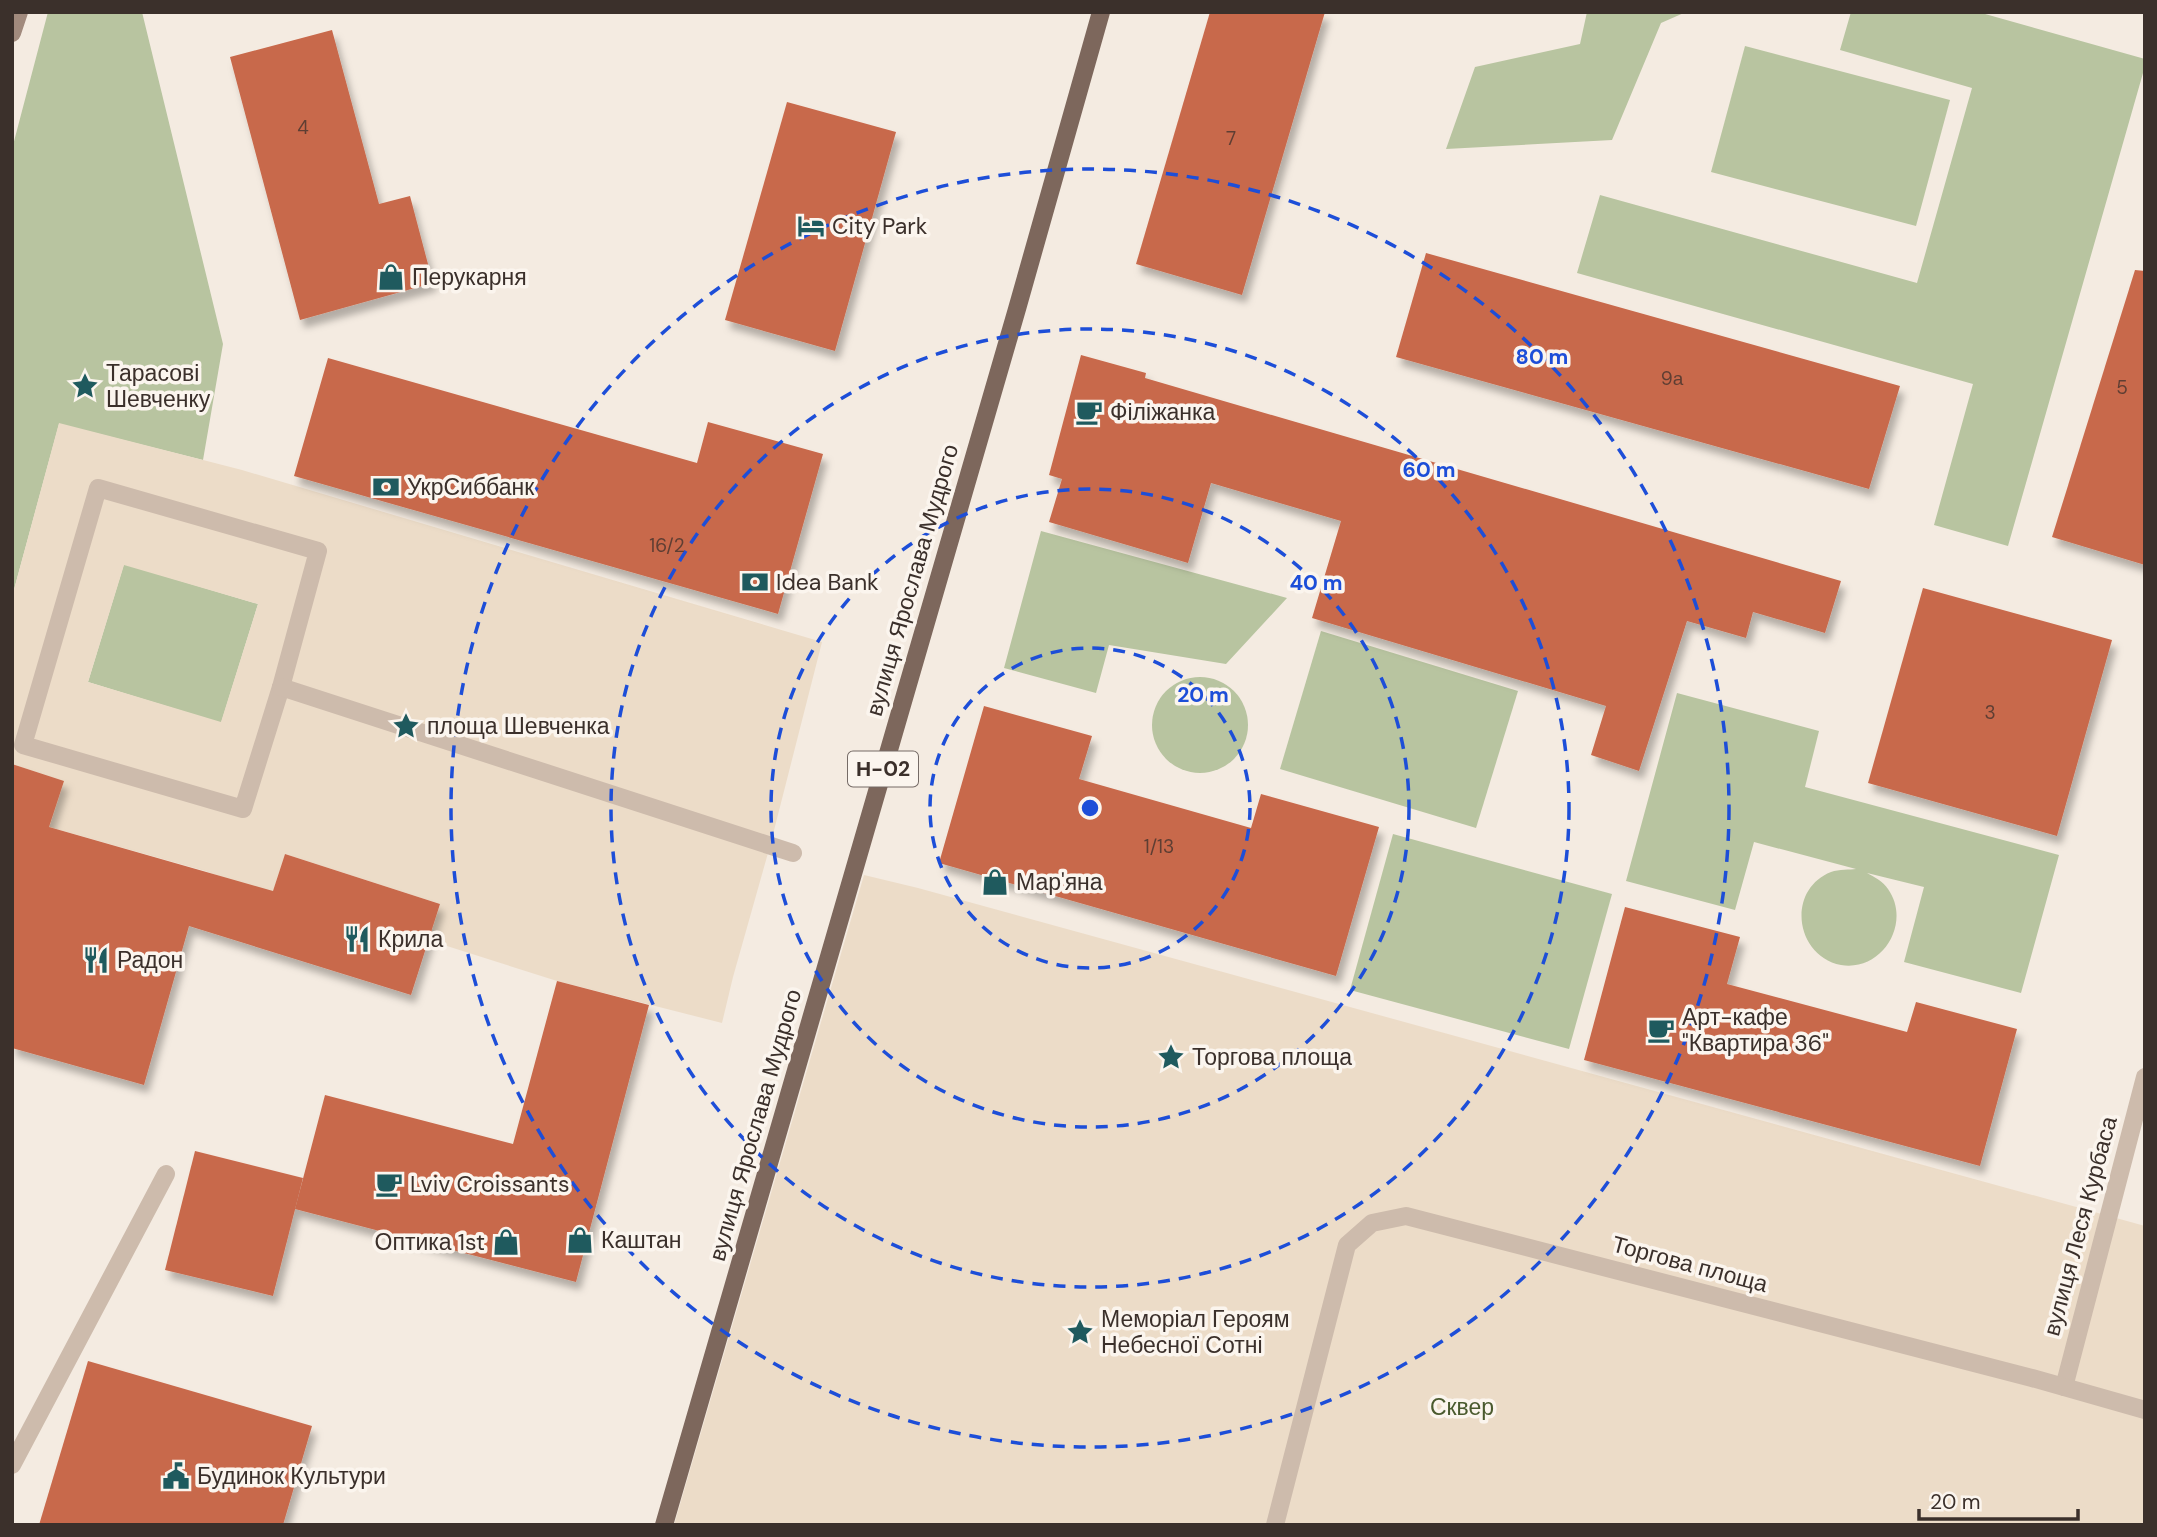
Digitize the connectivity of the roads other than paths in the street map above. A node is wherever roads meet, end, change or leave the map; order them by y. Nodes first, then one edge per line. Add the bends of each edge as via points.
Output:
1 (19, 12) edge
2 (1101, 12) edge
3 (12, 33) edge
4 (281, 687) junction
5 (793, 853) dead end
6 (2145, 1077) edge
7 (166, 1174) dead end
8 (2064, 1387) junction
9 (2145, 1409) edge
10 (12, 1465) edge
11 (664, 1525) edge
12 (1275, 1525) edge

1 - 3 street
2 - 11 main road, вулиця Ярослава Мудрого / Н-02
4 - 4 street via 243,809 23,745 98,488 318,551
4 - 5 street
6 - 8 street, вулиця Леся Курбаса
7 - 10 street
8 - 9 street, Торгова площа
8 - 12 street, Торгова площа via 1406,1216 1372,1223 1348,1245

